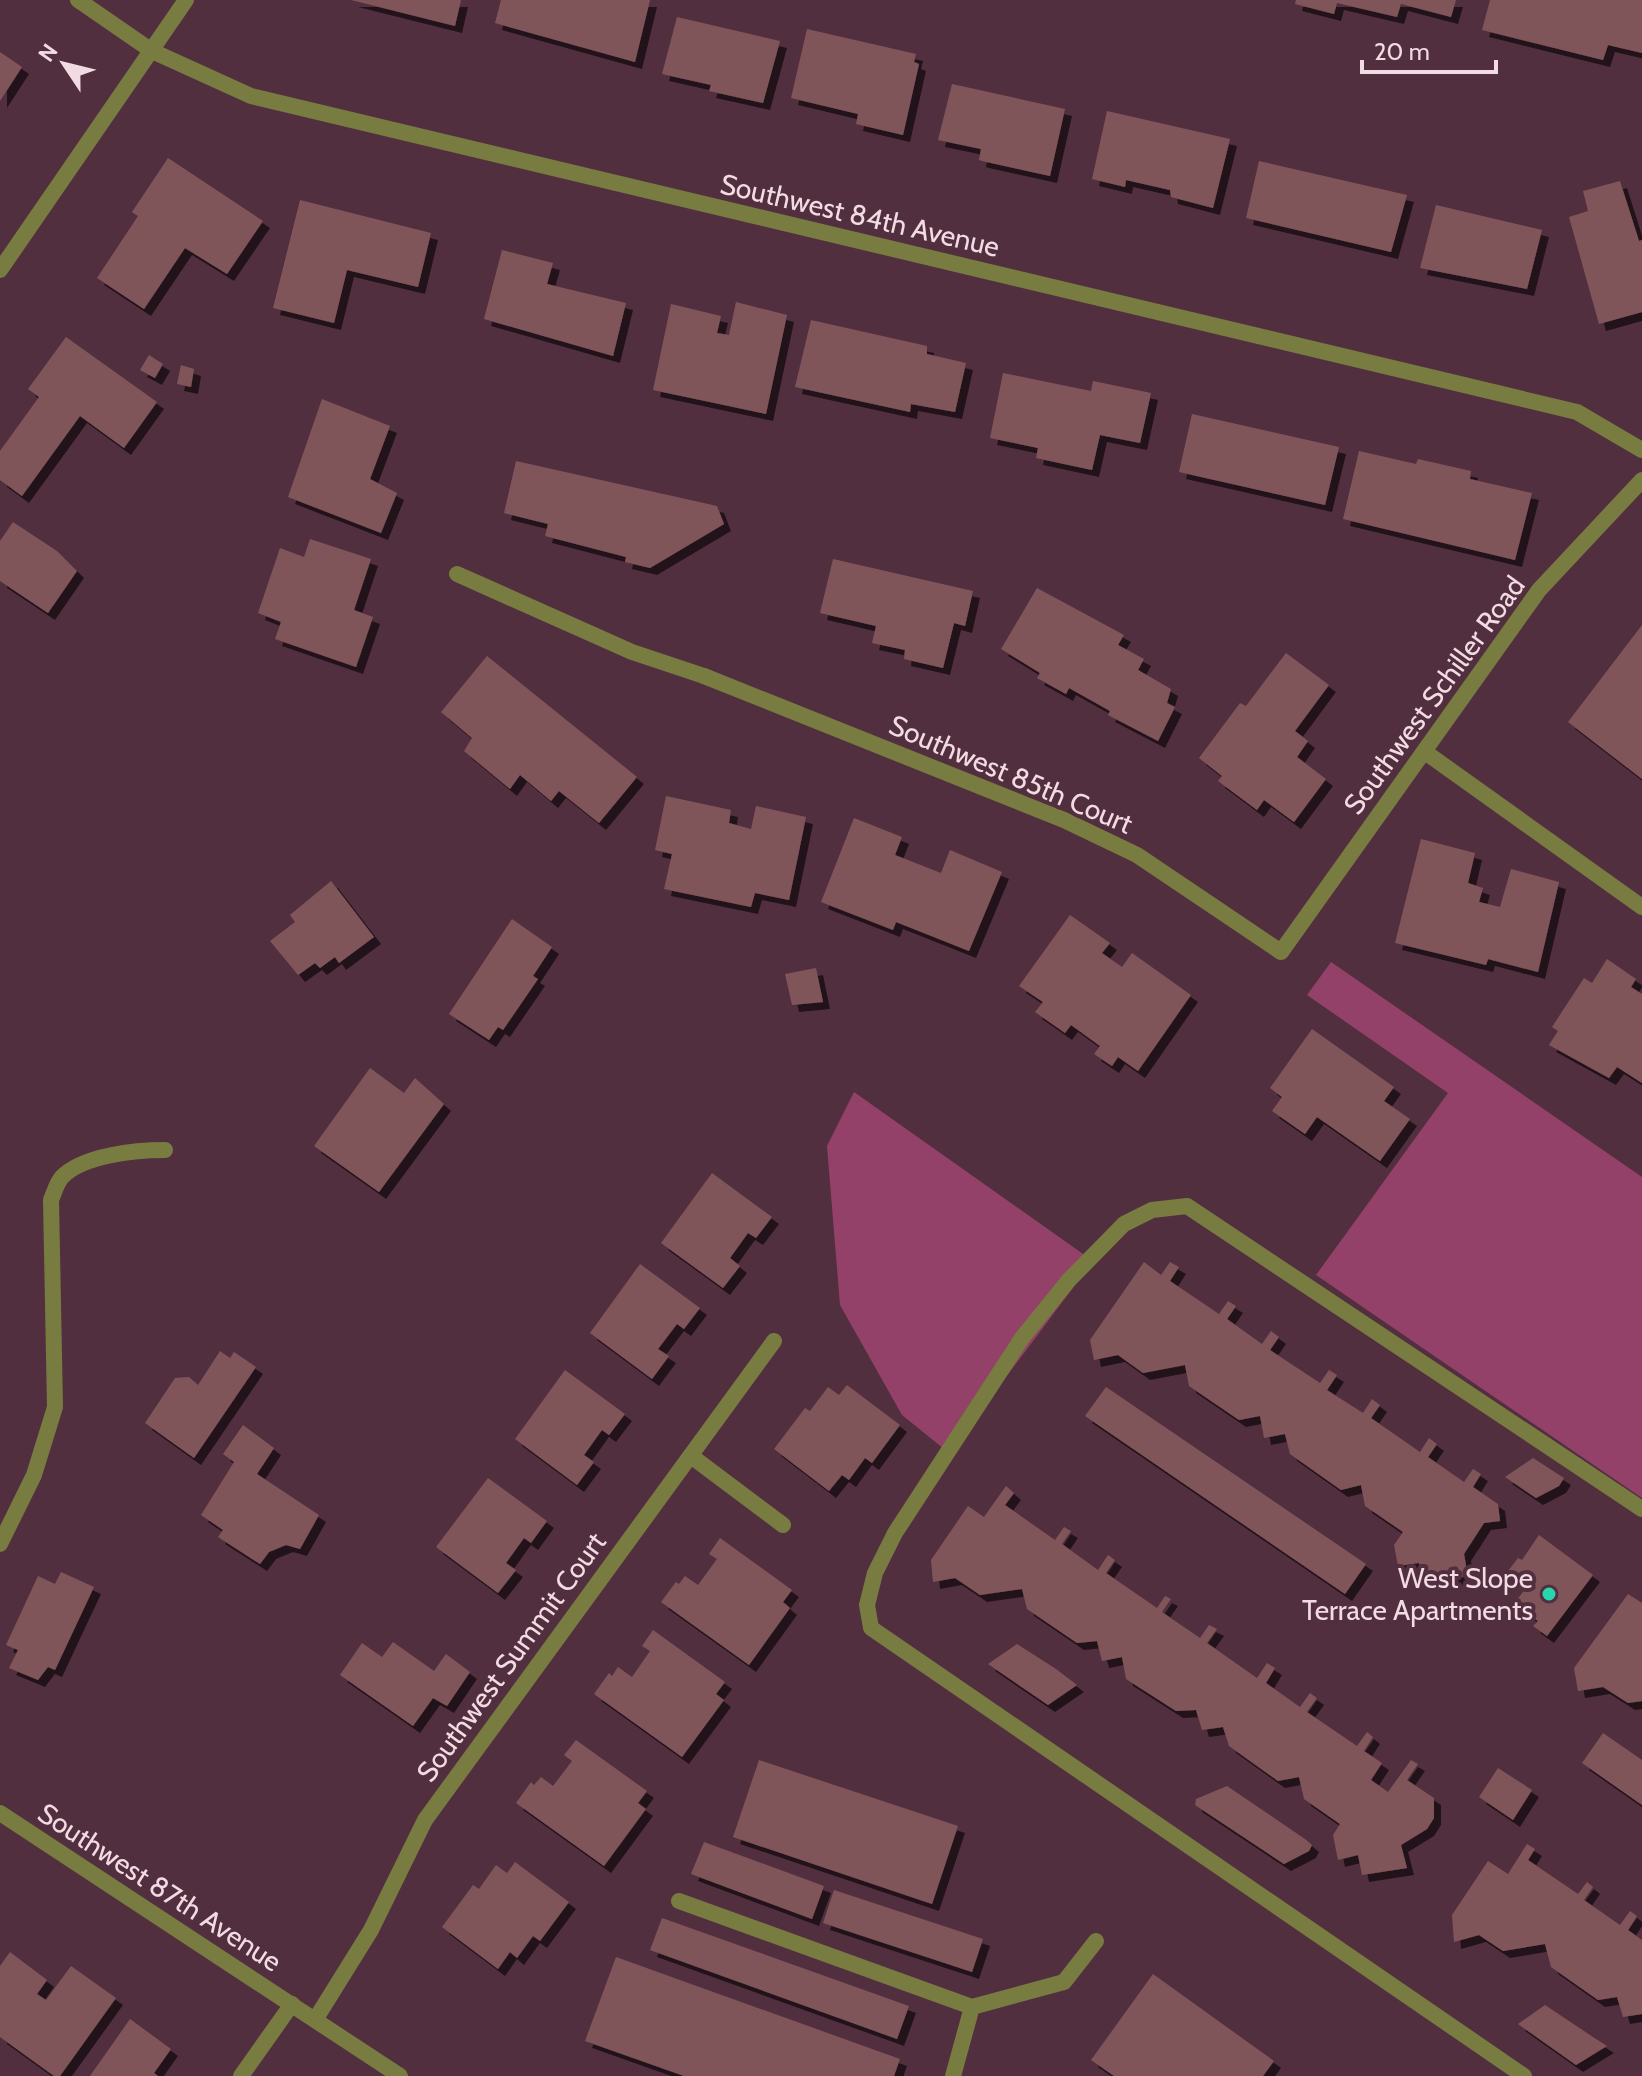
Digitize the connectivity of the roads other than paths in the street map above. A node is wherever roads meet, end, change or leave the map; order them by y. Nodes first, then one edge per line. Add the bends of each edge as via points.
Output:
1 (78, 0) edge
2 (186, 0) edge
3 (152, 51) junction
4 (0, 270) edge
5 (1642, 450) edge
6 (1642, 480) edge
7 (457, 574) dead end
8 (1425, 752) junction
9 (1640, 902) edge
10 (1281, 952) joint
11 (165, 1150) dead end
12 (774, 1341) dead end
13 (691, 1456) junction
14 (1642, 1509) edge
15 (783, 1525) dead end
16 (0, 1544) edge
17 (0, 1813) edge
18 (679, 1901) dead end
19 (1096, 1941) dead end
20 (292, 2004) junction
21 (972, 2007) junction
22 (315, 2020) junction
23 (241, 2076) edge
24 (400, 2076) edge
25 (953, 2076) edge
26 (1524, 2076) edge

1 - 3 street, Southwest 84th Avenue
2 - 3 street
3 - 4 street
3 - 5 street, Southwest 84th Avenue via 251,96 1577,412
6 - 8 street, Southwest Schiller Road via 1539,590
7 - 10 street, Southwest 85th Court via 632,652 1064,820 1137,855
8 - 9 street
8 - 10 street, Southwest Schiller Road
11 - 16 street via 127,1151 83,1165 62,1177 51,1200 55,1407 34,1475
12 - 13 street, Southwest Summit Court
13 - 15 street
13 - 22 street, Southwest Summit Court via 425,1820 371,1930
14 - 26 street via 1187,1206 1152,1210 1124,1224 1022,1338 895,1533 875,1573 867,1605 871,1628
17 - 20 street, Southwest 87th Avenue
18 - 21 street
19 - 21 street via 1064,1982
20 - 22 street, Southwest 87th Avenue
20 - 23 street, Southwest 87th Avenue
21 - 25 street
22 - 24 street, Southwest 87th Avenue

